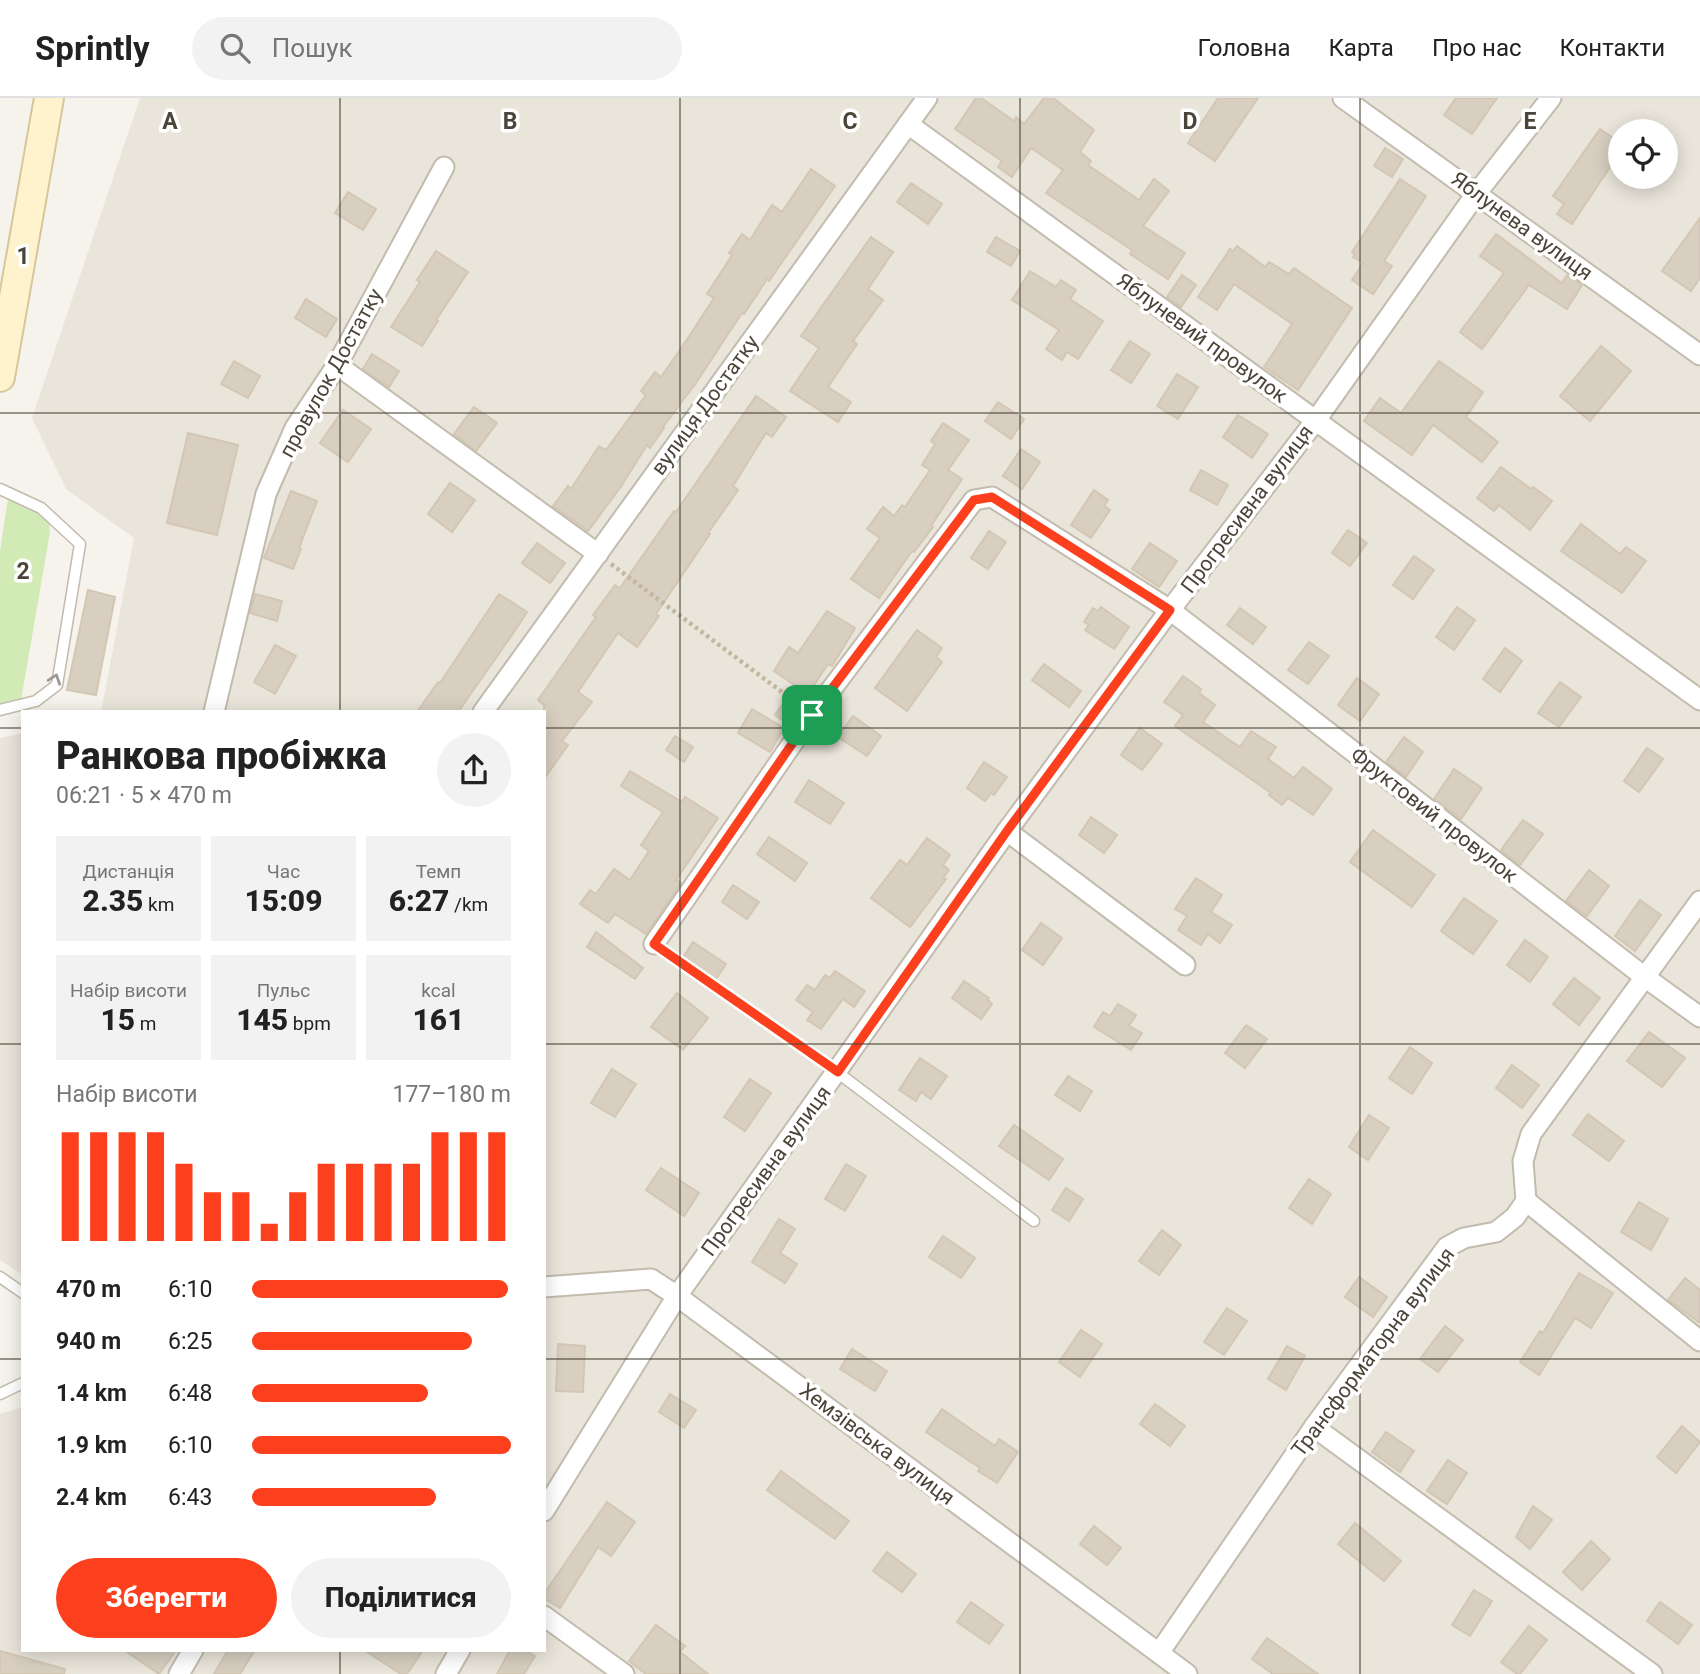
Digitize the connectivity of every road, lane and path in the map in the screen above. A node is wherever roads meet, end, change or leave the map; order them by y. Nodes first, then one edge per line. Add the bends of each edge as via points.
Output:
1 (49, 98) edge
2 (927, 98) edge
3 (1343, 98) edge
4 (1551, 98) edge
5 (908, 124) junction
6 (444, 167) dead end
7 (1476, 194) junction
8 (1700, 355) edge
9 (337, 365) junction
10 (0, 377) edge
11 (1316, 420) junction
12 (0, 489) edge
13 (598, 554) junction
14 (1170, 610) junction
15 (1700, 701) edge
16 (0, 710) edge
17 (214, 710) edge
18 (484, 710) edge
19 (812, 715) junction
20 (1007, 831) junction
21 (1700, 901) edge
22 (654, 944) joint
23 (1185, 965) dead end
24 (1646, 978) junction
25 (1700, 1017) edge
26 (838, 1072) junction
27 (1526, 1201) junction
28 (1034, 1221) dead end
29 (0, 1277) edge
30 (546, 1287) edge
31 (21, 1292) edge
32 (677, 1296) junction
33 (1700, 1340) edge
34 (21, 1385) edge
35 (0, 1394) edge
36 (1314, 1427) junction
37 (546, 1508) edge
38 (546, 1617) edge
39 (193, 1652) edge
40 (459, 1652) edge
41 (1159, 1653) junction
42 (178, 1674) edge
43 (446, 1674) edge
44 (624, 1674) edge
45 (1187, 1674) edge
46 (1652, 1674) edge

1 - 10 main road
2 - 5 street, вулиця Достатку
3 - 7 street, Яблунева вулиця
4 - 7 street, Прогресивна вулиця
5 - 11 street, Яблуневий провулок
5 - 13 street, вулиця Достатку
6 - 9 street, провулок Достатку
7 - 8 street, Яблунева вулиця
7 - 11 street, Прогресивна вулиця
9 - 13 street
9 - 17 street, провулок Достатку via 295,428 266,494
11 - 14 street, Прогресивна вулиця
11 - 15 street, Яблуневий провулок
16 -> 12 lane via 36,701 57,685 79,544 41,508
13 - 18 street, вулиця Достатку
13 - 19 path
14 - 19 street, Фруктовий провулок via 992,497 974,500
14 - 20 street, Прогресивна вулиця
14 - 24 street, Фруктовий провулок
19 - 22 street, Фруктовий провулок
20 - 23 street
20 - 26 street, Прогресивна вулиця
21 - 24 street
22 - 26 path
24 - 25 street, Фруктовий провулок
24 - 27 street via 1531,1134 1523,1161
26 - 28 lane
26 - 32 street, Прогресивна вулиця
27 - 33 street
27 - 36 street, Трансформаторна вулиця via 1496,1232 1464,1238 1447,1247
29 - 31 lane
30 - 32 street, Хемзівська вулиця via 652,1279
32 - 37 street, Прогресивна вулиця
32 - 41 street, Хемзівська вулиця
34 - 35 lane
36 - 41 street, Трансформаторна вулиця
36 - 46 street
38 - 44 street
39 - 42 street
40 - 43 street
41 - 45 street, Хемзівська вулиця

